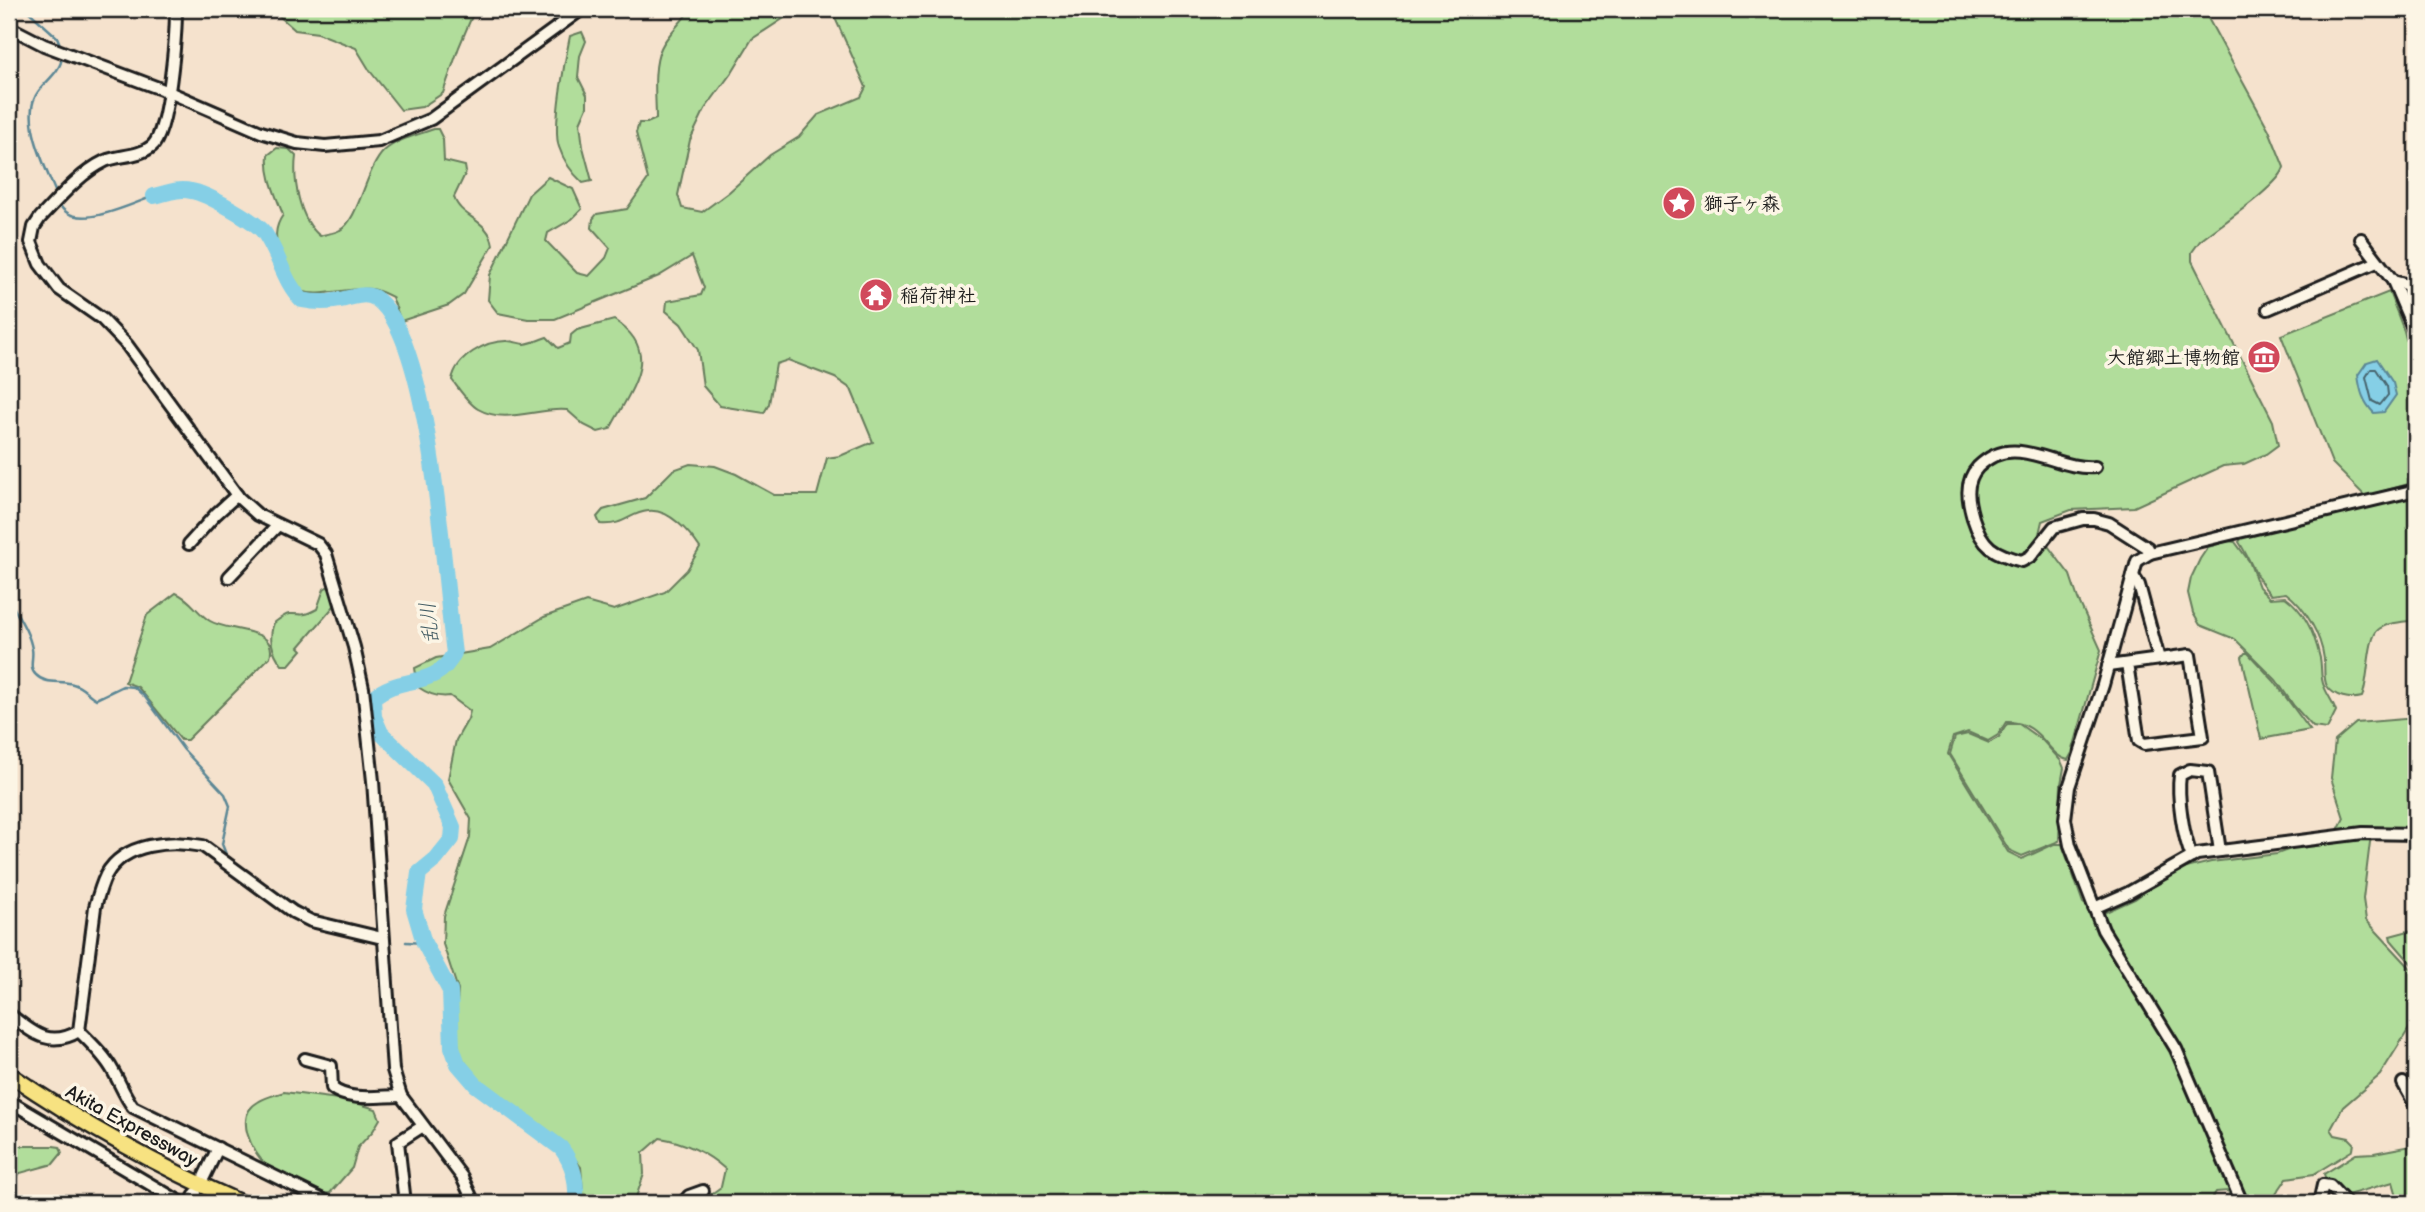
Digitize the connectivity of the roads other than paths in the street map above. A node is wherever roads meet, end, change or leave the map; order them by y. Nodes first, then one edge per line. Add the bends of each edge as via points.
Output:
1 (176, 9) edge
2 (582, 9) edge
3 (9, 27) edge
4 (169, 92) junction
5 (2361, 239) dead end
6 (2377, 261) junction
7 (2393, 281) junction
8 (2416, 287) edge
9 (2268, 309) dead end
10 (2416, 335) edge
11 (2095, 467) dead end
12 (2416, 490) edge
13 (237, 495) junction
14 (278, 525) junction
15 (189, 544) dead end
16 (2150, 553) junction
17 (2133, 576) junction
18 (229, 577) dead end
19 (2160, 659) junction
20 (2127, 664) junction
21 (2109, 666) junction
22 (2416, 834) edge
23 (2220, 851) junction
24 (2192, 857) junction
25 (2094, 908) junction
26 (382, 938) junction
27 (9, 1014) edge
28 (79, 1031) junction
29 (305, 1059) dead end
30 (9, 1074) edge
31 (2403, 1083) dead end
32 (401, 1096) junction
33 (9, 1101) edge
34 (2416, 1106) edge
35 (422, 1126) junction
36 (218, 1148) junction
37 (204, 1177) dead end
38 (703, 1191) dead end
39 (182, 1203) edge
40 (241, 1203) edge
41 (329, 1203) edge
42 (405, 1203) edge
43 (474, 1203) edge
44 (683, 1203) edge
45 (2242, 1203) edge
46 (2319, 1203) edge
47 (2346, 1203) edge

1 - 4 street
2 - 4 street via 431,119 379,141 325,146 298,143
3 - 4 street
4 - 13 street via 158,139 151,147 93,167 51,205 34,227 31,242 58,289 102,319 127,345
5 - 6 street
6 - 7 street
6 - 9 street
7 - 8 street
7 - 10 street
11 - 16 street via 2081,468 2014,450 1992,457 1972,473 1967,489 1978,534 2000,555 2022,561 2054,527 2094,519 2109,523
12 - 16 street
13 - 14 street via 258,515
13 - 15 street
14 - 18 street
14 - 26 street via 318,544 326,554 354,647 373,781
16 - 17 street via 2137,561
17 - 19 street
17 - 21 street
19 - 20 street
19 - 20 street via 2190,655 2203,737 2139,741
20 - 21 street
21 - 25 street via 2069,787 2065,819
22 - 23 street via 2364,833
23 - 24 street
23 - 24 street via 2208,772 2190,770 2180,775 2179,784
24 - 25 street
25 - 45 street via 2176,1049
26 - 28 street via 311,921 293,912 203,846 140,848 107,872 100,889
26 - 32 street via 390,1053
27 - 28 street via 49,1039 67,1038
28 - 36 street via 113,1070 133,1107
29 - 32 street via 331,1066 332,1088 338,1093
30 - 40 highway, Akita Expressway via 144,1156
31 - 34 street
32 - 35 street
33 - 39 street
35 - 42 street via 398,1142
35 - 43 street via 463,1177
36 - 37 street
36 - 41 street
38 - 44 street
46 - 47 street via 2323,1185 2330,1186

